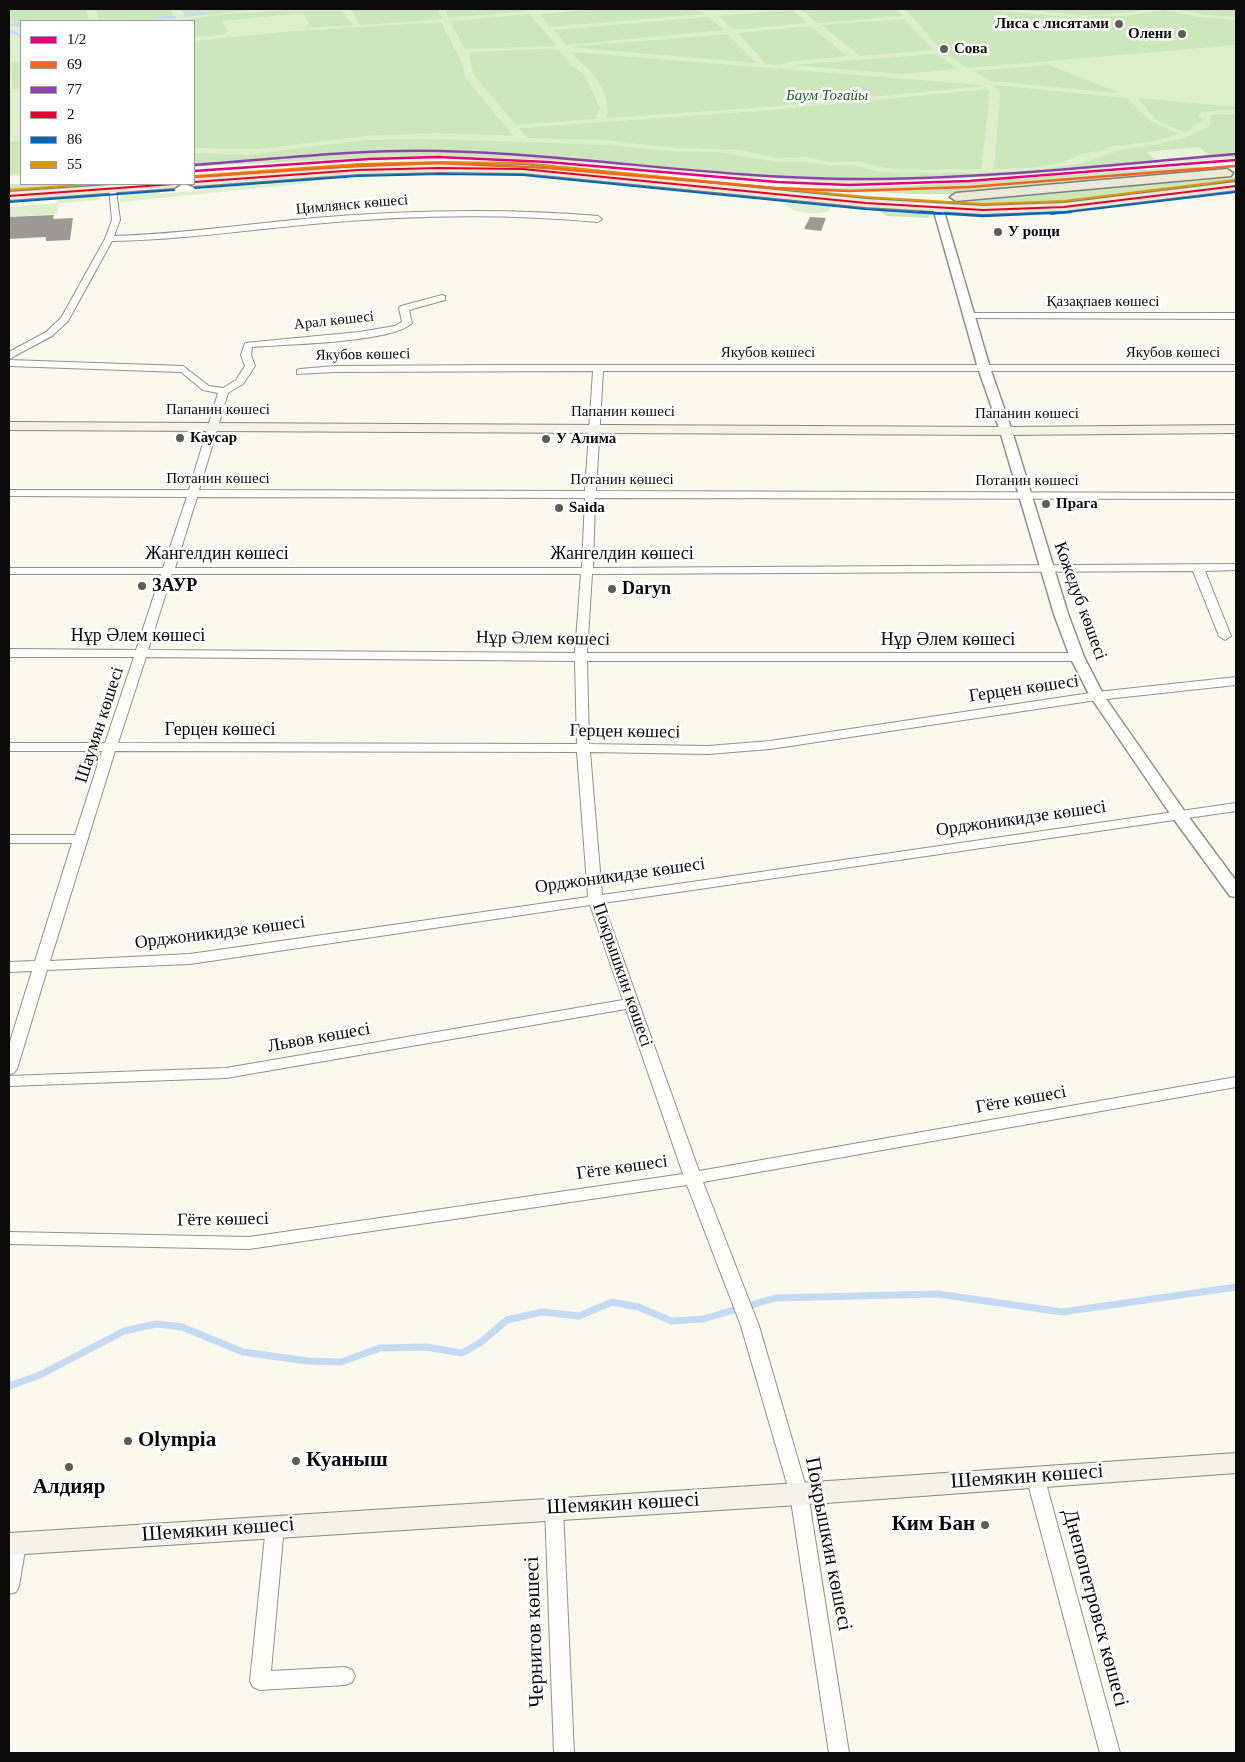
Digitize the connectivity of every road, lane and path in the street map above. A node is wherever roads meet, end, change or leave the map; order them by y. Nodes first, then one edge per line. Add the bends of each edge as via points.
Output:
1 (1236, 172) edge
2 (195, 182) edge
3 (164, 185) edge
4 (1236, 186) edge
5 (112, 190) junction
6 (9, 196) edge
7 (839, 199) junction
8 (938, 208) junction
9 (598, 219) dead end
10 (109, 238) junction
11 (442, 298) dead end
12 (970, 316) junction
13 (1236, 316) edge
14 (9, 356) edge
15 (9, 363) edge
16 (598, 368) junction
17 (984, 368) junction
18 (1236, 368) edge
19 (300, 372) dead end
20 (224, 391) junction
21 (9, 426) edge
22 (213, 426) junction
23 (593, 428) junction
24 (1236, 429) edge
25 (1006, 431) junction
26 (9, 493) edge
27 (193, 494) junction
28 (590, 495) junction
29 (1025, 496) junction
30 (1236, 496) edge
31 (1236, 567) edge
32 (1198, 568) junction
33 (1047, 570) junction
34 (9, 571) edge
35 (587, 571) junction
36 (168, 572) junction
37 (1225, 636) dead end
38 (9, 653) edge
39 (143, 653) junction
40 (581, 657) junction
41 (1077, 657) junction
42 (1236, 681) edge
43 (1098, 696) junction
44 (9, 747) edge
45 (112, 748) junction
46 (583, 748) junction
47 (1236, 807) edge
48 (1179, 815) junction
49 (9, 839) edge
50 (80, 839) junction
51 (1236, 892) edge
52 (595, 899) junction
53 (9, 967) edge
54 (41, 967) junction
55 (632, 1003) junction
56 (9, 1069) edge
57 (9, 1081) edge
58 (1236, 1082) edge
59 (693, 1178) junction
60 (9, 1238) edge
61 (1236, 1463) edge
62 (1035, 1476) junction
63 (799, 1494) junction
64 (554, 1508) junction
65 (275, 1526) junction
66 (12, 1544) edge
67 (9, 1586) edge
68 (345, 1676) dead end
69 (564, 1753) edge
70 (839, 1753) edge
71 (1110, 1753) edge

1 - 7 main road via 1005,194
2 - 7 main road via 364,169 487,168
3 - 5 main road
4 - 8 main road via 1064,207
5 - 6 main road
5 - 10 street via 116,220
7 - 8 main road
8 - 12 street, Кожедуб көшесі
9 - 10 street, Цимлянск көшесі via 494,213 400,214
10 - 14 street via 65,319 49,334
11 - 20 street, Арал көшесі via 404,308 407,323 397,329 248,345 246,355 250,366 240,382
12 - 13 street, Қазақпаев көшесі
12 - 17 street, Кожедуб көшесі
15 - 20 street via 183,369 206,388
16 - 17 street, Якубов көшесі
16 - 19 street, Якубов көшесі via 335,369
16 - 23 street, Покрышкин көшесі
17 - 18 street, Якубов көшесі
17 - 25 street, Кожедуб көшесі
20 - 22 street, Шаумян көшесі
21 - 22 main road, Папанин көшесі
22 - 23 main road, Папанин көшесі
22 - 27 street, Шаумян көшесі
23 - 25 main road, Папанин көшесі
23 - 28 street, Покрышкин көшесі
24 - 25 main road, Папанин көшесі
25 - 29 street, Кожедуб көшесі
26 - 27 street, Потанин көшесі
27 - 28 street, Потанин көшесі
27 - 36 street, Шаумян көшесі
28 - 29 street, Потанин көшесі
28 - 35 street, Покрышкин көшесі
29 - 30 street, Потанин көшесі
29 - 33 street, Кожедуб көшесі
31 - 32 street, Жангелдин көшесі
32 - 33 street, Жангелдин көшесі
32 - 37 street
33 - 35 street, Жангелдин көшесі
33 - 41 street, Кожедуб көшесі
34 - 36 street, Жангелдин көшесі
35 - 36 street, Жангелдин көшесі
35 - 40 street, Покрышкин көшесі
36 - 39 street, Шаумян көшесі
38 - 39 street, Нұр Әлем көшесі
39 - 40 street, Нұр Әлем көшесі
39 - 45 street, Шаумян көшесі
40 - 41 street, Нұр Әлем көшесі
40 - 46 street, Покрышкин көшесі
41 - 43 street, Кожедуб көшесі
42 - 43 street, Герцен көшесі
43 - 46 street, Герцен көшесі via 770,745 708,750
43 - 48 street, Кожедуб көшесі
44 - 45 street, Герцен көшесі
45 - 46 street, Герцен көшесі
45 - 50 street, Шаумян көшесі
46 - 52 street, Покрышкин көшесі
47 - 48 street, Орджоникидзе көшесі
48 - 51 street, Кожедуб көшесі
48 - 52 street, Орджоникидзе көшесі
49 - 50 street
50 - 54 street, Шаумян көшесі
52 - 54 street, Орджоникидзе көшесі via 190,959
52 - 55 street, Покрышкин көшесі
53 - 54 street, Орджоникидзе көшесі
54 - 56 street, Шаумян көшесі
55 - 57 street, Львов көшесі via 226,1073
55 - 59 street, Покрышкин көшесі
58 - 59 street, Гёте көшесі
59 - 60 street, Гёте көшесі via 249,1243
59 - 63 street, Покрышкин көшесі via 747,1318
61 - 62 main road, Шемякин көшесі
62 - 63 main road, Шемякин көшесі
62 - 71 street, Днепопетровск көшесі
63 - 64 main road, Шемякин көшесі
63 - 70 street, Покрышкин көшесі
64 - 65 main road, Шемякин көшесі
64 - 69 street, Чернигов көшесі
65 - 66 main road, Шемякин көшесі
65 - 68 street via 260,1681
66 - 67 street

